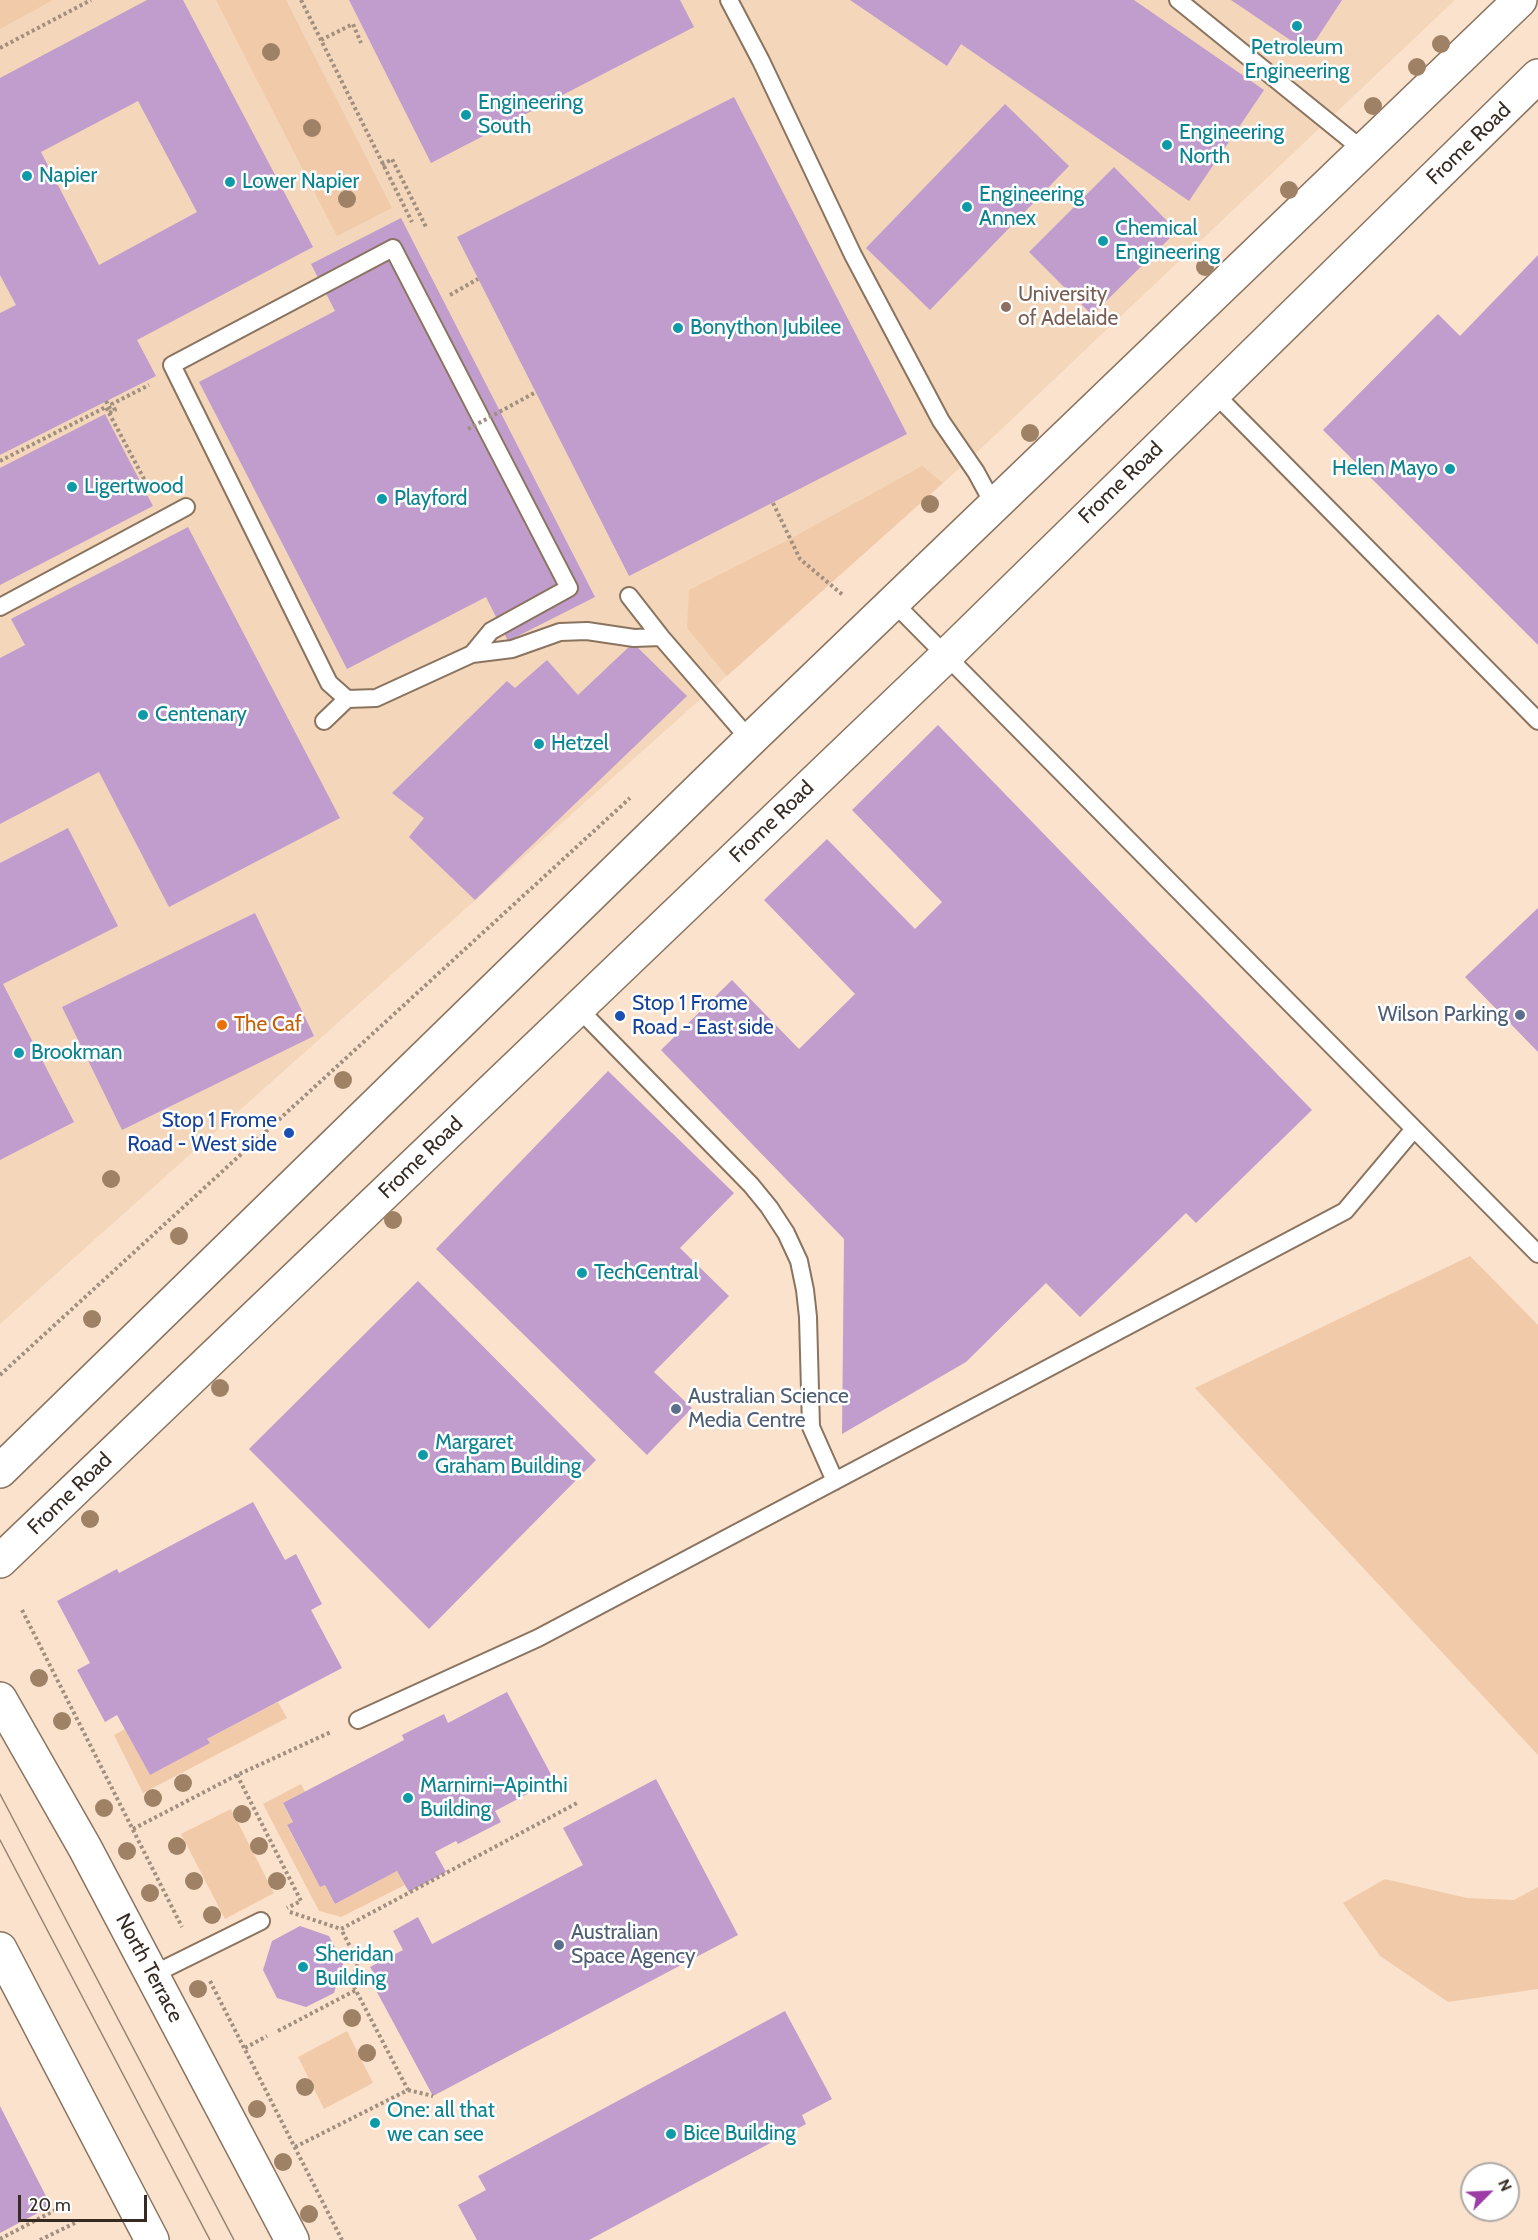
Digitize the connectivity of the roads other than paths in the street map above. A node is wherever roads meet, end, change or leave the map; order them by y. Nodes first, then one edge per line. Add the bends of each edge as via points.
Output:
1 (729, 0) edge
2 (1178, 0) edge
3 (1520, 0) edge
4 (1538, 76) edge
5 (1362, 150) junction
6 (1214, 393) junction
7 (186, 507) dead end
8 (995, 507) junction
9 (629, 596) dead end
10 (894, 603) junction
11 (0, 607) edge
12 (661, 637) junction
13 (472, 654) junction
14 (946, 656) junction
15 (347, 699) junction
16 (324, 721) dead end
17 (1538, 721) edge
18 (750, 740) junction
19 (578, 1008) junction
20 (1414, 1130) junction
21 (1538, 1254) edge
22 (0, 1471) edge
23 (835, 1481) junction
24 (0, 1561) edge
25 (0, 1699) edge
26 (358, 1719) road end
27 (261, 1921) dead end
28 (0, 1949) edge
29 (152, 1975) junction
30 (152, 2240) edge
31 (292, 2240) edge

1 - 8 lane via 853,255 942,421
2 - 5 lane
3 - 5 main road
4 - 6 main road, Frome Road
5 - 8 main road
6 - 14 main road, Frome Road
6 - 17 lane
7 - 11 lane
8 - 10 main road
9 - 12 lane
10 - 14 lane
10 - 18 main road
12 - 13 lane via 561,632 512,649
12 - 18 lane
13 - 15 lane via 375,698
13 - 15 lane via 491,631 569,588 393,248 172,365 329,683
14 - 19 main road, Frome Road
14 - 20 lane
15 - 16 lane
18 - 22 main road
19 - 23 lane via 751,1185 786,1233 799,1261 805,1290 811,1427
19 - 24 main road, Frome Road
20 - 21 lane
20 - 23 lane via 1345,1211
23 - 26 lane via 538,1638
25 - 29 main road, North Terrace
27 - 29 lane
28 - 30 main road
29 - 31 main road, North Terrace

